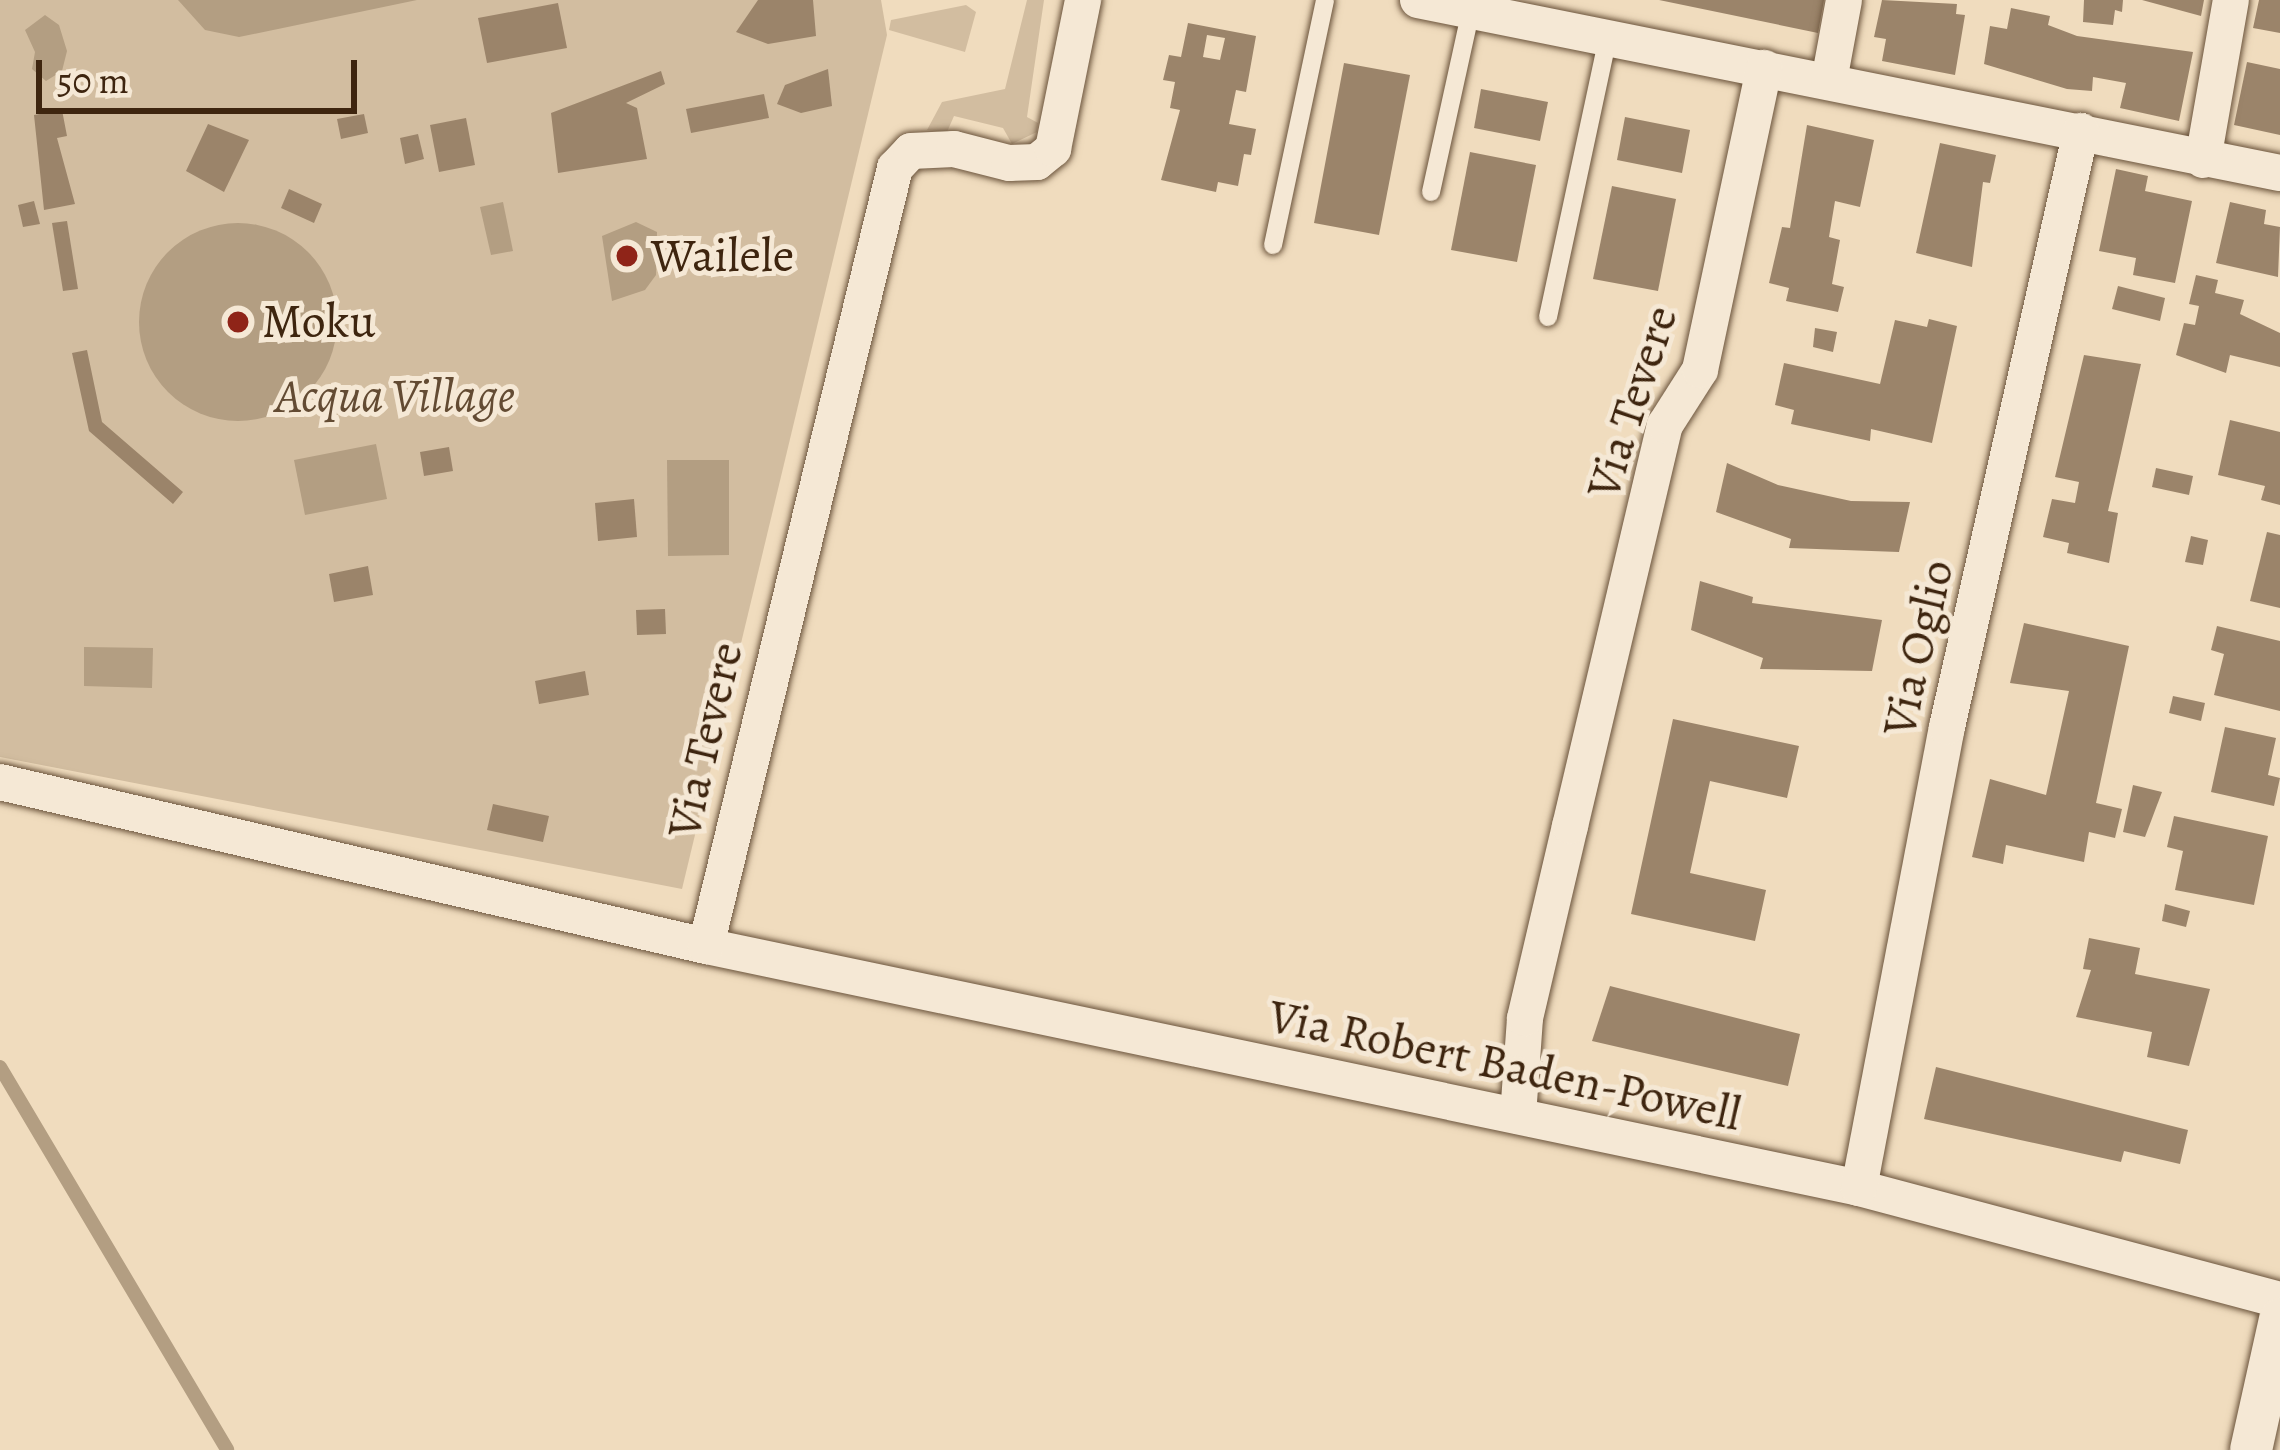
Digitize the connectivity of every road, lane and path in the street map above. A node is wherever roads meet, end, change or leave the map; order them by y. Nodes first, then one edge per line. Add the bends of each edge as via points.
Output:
1 (1083, 0) edge
2 (1325, 0) edge
3 (1418, 0) edge
4 (1844, 0) edge
5 (2231, 0) edge
6 (1471, 10) junction
7 (1608, 37) junction
8 (1764, 68) junction
9 (1829, 81) junction
10 (2081, 131) junction
11 (2203, 160) junction
12 (2280, 173) edge
13 (1431, 192) dead end
14 (1273, 245) dead end
15 (1548, 317) dead end
16 (0, 782) edge
17 (706, 946) junction
18 (1518, 1117) junction
19 (1859, 1188) junction
20 (2280, 1300) edge
21 (2280, 1319) edge
22 (2251, 1450) edge

1 - 17 street, Via Tevere via 1053,149 1037,162 1009,163 954,148 910,151 895,168
2 - 14 lane
3 - 6 street
4 - 9 street
5 - 11 street
6 - 7 street
6 - 13 lane
7 - 8 street
7 - 15 lane
8 - 9 street
8 - 18 street, Via Tevere via 1700,370 1665,425 1570,826 1525,1018
9 - 10 street
10 - 11 street
10 - 19 street, Via Oglio via 1947,727
11 - 12 street
16 - 17 street
17 - 18 street, Via Robert Baden-Powell
18 - 19 street, Via Robert Baden-Powell
19 - 20 street, Via Robert Baden-Powell
21 - 22 street

